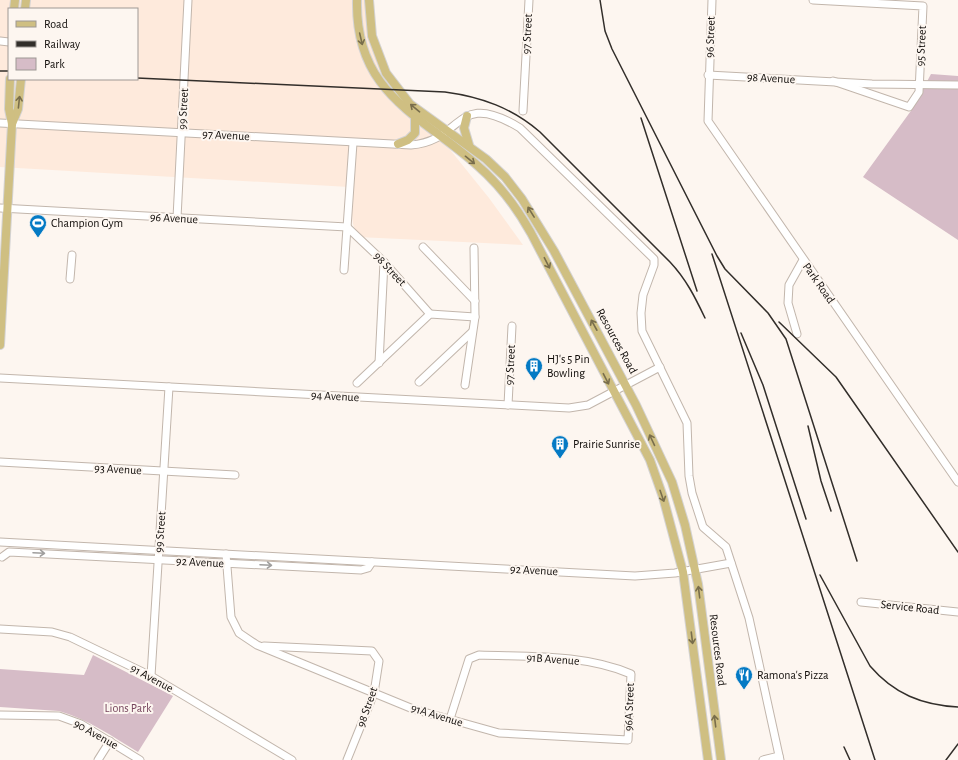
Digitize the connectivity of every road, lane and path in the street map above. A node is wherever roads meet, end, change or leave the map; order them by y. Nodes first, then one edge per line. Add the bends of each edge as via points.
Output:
1 (188, 0) edge
2 (357, 0) edge
3 (369, 0) edge
4 (529, 0) edge
5 (712, 0) edge
6 (813, 0) edge
7 (708, 75) junction
8 (10, 80) edge
9 (21, 80) edge
10 (833, 81) junction
11 (919, 85) junction
12 (958, 85) edge
13 (523, 112) dead end
14 (467, 116) junction
15 (415, 118) junction
16 (0, 123) edge
17 (12, 124) junction
18 (447, 130) junction
19 (182, 133) junction
20 (439, 136) junction
21 (353, 143) junction
22 (398, 144) junction
23 (469, 146) junction
24 (3, 209) edge
25 (177, 218) junction
26 (347, 227) junction
27 (423, 247) dead end
28 (474, 248) dead end
29 (72, 255) dead end
30 (803, 260) junction
31 (384, 262) junction
32 (344, 270) dead end
33 (70, 279) dead end
34 (1, 297) edge
35 (474, 301) junction
36 (430, 314) junction
37 (475, 317) junction
38 (512, 326) dead end
39 (472, 332) junction
40 (797, 334) dead end
41 (0, 345) edge
42 (379, 363) junction
43 (660, 367) junction
44 (0, 378) edge
45 (419, 382) dead end
46 (357, 383) dead end
47 (626, 384) junction
48 (465, 385) dead end
49 (169, 387) junction
50 (613, 392) junction
51 (508, 405) junction
52 (0, 462) edge
53 (164, 471) junction
54 (235, 475) dead end
55 (958, 482) edge
56 (0, 542) edge
57 (159, 550) junction
58 (226, 554) junction
59 (2, 556) dead end
60 (158, 560) junction
61 (372, 562) junction
62 (731, 563) junction
63 (227, 564) junction
64 (696, 569) junction
65 (683, 572) junction
66 (861, 602) dead end
67 (958, 612) edge
68 (0, 629) edge
69 (258, 646) junction
70 (631, 674) joint
71 (151, 676) junction
72 (374, 693) junction
73 (0, 715) edge
74 (450, 719) junction
75 (628, 740) joint
76 (110, 741) junction
77 (779, 758) edge
78 (98, 760) edge
79 (140, 760) edge
80 (292, 760) edge
81 (348, 760) edge
82 (708, 760) edge
83 (721, 760) edge
84 (763, 760) edge

1 - 19 street, 99 Street
2 -> 15 main road, Resources Road via 360,38 371,67 386,89
18 -> 3 main road, Resources Road via 410,104 386,73 372,36
4 - 13 street, 97 Street
5 - 7 street, 96 Street
6 - 11 street, 95 Street via 923,6
7 - 10 street, 98 Avenue
7 - 30 street, Park Road via 708,121
8 - 17 main road via 9,109
17 -> 9 main road via 18,109
10 - 11 street, 98 Avenue
10 - 11 street, 98 Avenue via 909,107 919,92
11 - 12 street, 98 Avenue
14 - 18 street, 97 Avenue
14 - 23 main road via 464,128
14 - 43 street via 477,112 490,114 520,128 654,259 643,295 641,322 644,336
15 - 20 main road, Resources Road
15 - 22 main road via 415,133 408,140
16 - 17 street, 97 Avenue
17 - 19 street, 97 Avenue
17 - 24 main road
18 - 20 street, 97 Avenue
18 - 23 main road, Resources Road
19 - 21 street, 97 Avenue
19 - 25 street, 99 Street
20 - 22 street, 97 Avenue via 422,144
20 -> 50 main road, Resources Road via 489,176 516,208
21 - 22 street, 97 Avenue
21 - 26 street
47 -> 23 main road, Resources Road via 529,209 505,177
24 - 25 street, 96 Avenue
24 - 34 main road
25 - 26 street, 96 Avenue
26 - 31 street, 98 Street
26 - 32 street
27 - 35 street
28 - 35 street
29 - 33 street
30 - 40 street via 789,285 788,303
30 - 55 street, Park Road
31 - 36 street, 98 Street
31 - 42 street
34 - 41 main road
35 - 37 street
36 - 37 street
36 - 42 street
37 - 39 street
38 - 51 street, 97 Street
39 - 45 street
39 - 48 street
42 - 46 street
43 - 47 street, 94 Avenue
43 - 62 street via 687,423 688,476 702,523 706,530 722,543
44 - 49 street, 94 Avenue
47 - 50 street, 94 Avenue
64 -> 47 main road, Resources Road via 672,482
49 - 51 street, 94 Avenue
49 - 53 street, 99 Street
50 - 51 street, 94 Avenue via 588,405 578,407
50 -> 65 main road, Resources Road via 650,460 676,538
52 - 53 street, 93 Avenue
53 - 54 street, 93 Avenue
53 - 57 street, 99 Street
56 - 57 street, 92 Avenue
57 - 58 street, 92 Avenue
57 - 60 street, 99 Street
58 - 61 street, 92 Avenue
58 - 63 street, 91A Avenue
59 -> 60 street, 92 Avenue via 9,552
60 - 63 street, 92 Avenue
60 - 71 street, 99 Street
63 -> 61 street, 92 Avenue via 361,570 368,568
61 - 65 street, 92 Avenue via 622,576
62 - 64 street, 92 Avenue
62 - 77 street via 753,634
63 - 69 street, 91A Avenue via 231,617 239,633
64 - 65 street, 92 Avenue
83 -> 64 main road, Resources Road
65 -> 82 main road, Resources Road
66 - 67 street, Service Road
68 - 71 street, 91 Avenue via 64,634
69 - 72 street, 91A Avenue
69 - 72 street, 98 Street via 372,651 378,661
70 - 74 street, 91B Avenue via 614,667 575,659 479,655 469,659
70 - 75 street, 96A Street
71 - 80 street, 91 Avenue
72 - 74 street, 91A Avenue via 413,709
72 - 81 street, 98 Street
73 - 76 street, 90 Avenue via 60,716 81,724
74 - 75 street, 91A Avenue via 499,733
76 - 78 street
76 - 79 street, 90 Avenue
77 - 84 street

